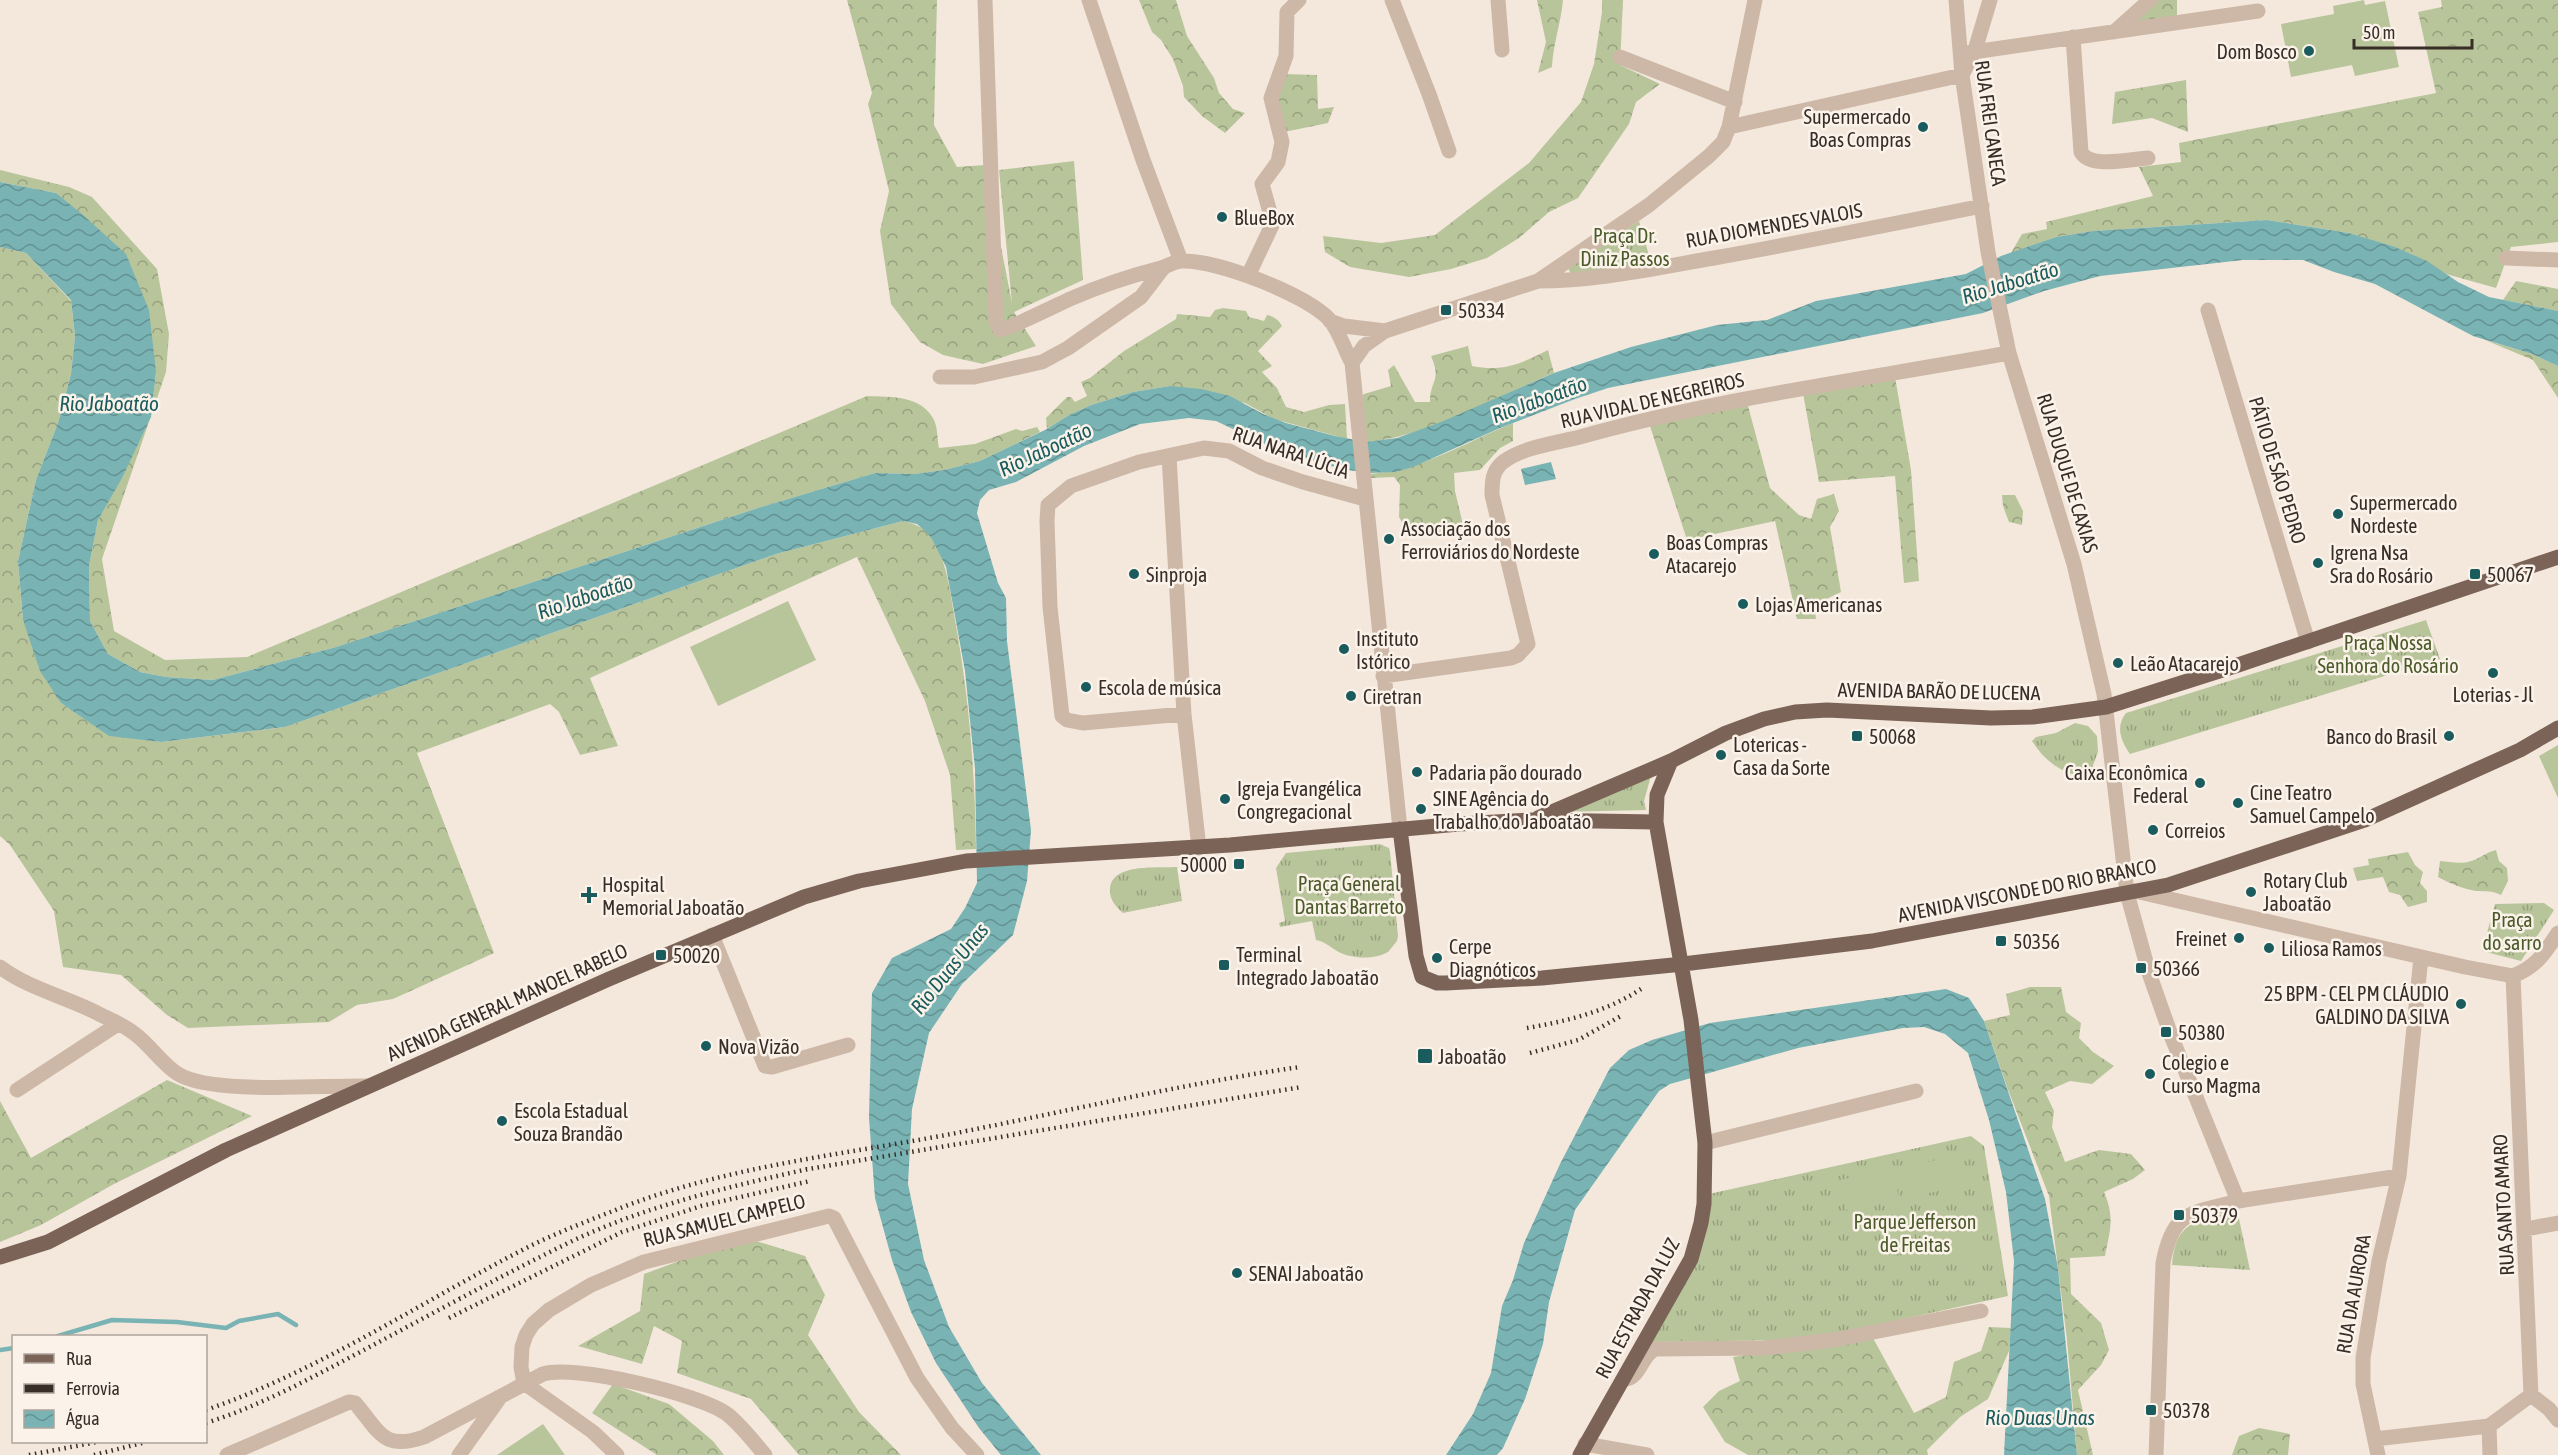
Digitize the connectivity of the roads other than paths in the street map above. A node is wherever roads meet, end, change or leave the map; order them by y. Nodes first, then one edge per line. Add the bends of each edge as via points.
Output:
1 (985, 0) edge
2 (1089, 0) edge
3 (1299, 0) edge
4 (1392, 0) edge
5 (1498, 0) edge
6 (1755, 0) edge
7 (1956, 0) edge
8 (1990, 0) edge
9 (2150, 0) edge
10 (2258, 11) dead end
11 (2114, 32) junction
12 (2073, 38) junction
13 (1502, 50) dead end
14 (1968, 52) junction
15 (1620, 57) dead end
16 (1962, 75) junction
17 (1735, 102) junction
18 (1729, 127) junction
19 (1449, 151) dead end
20 (2148, 158) dead end
21 (1982, 206) junction
22 (1988, 252) joint
23 (2506, 258) dead end
24 (2558, 260) edge
25 (1180, 261) junction
26 (1164, 267) junction
27 (1248, 276) junction
28 (1538, 281) junction
29 (2208, 310) dead end
30 (1330, 321) junction
31 (1385, 331) junction
32 (2009, 353) junction
33 (1352, 363) junction
34 (940, 377) dead end
35 (1169, 456) junction
36 (1365, 499) junction
37 (2558, 557) edge
38 (2308, 642) junction
39 (1383, 676) junction
40 (2106, 707) junction
41 (1184, 714) junction
42 (2558, 728) edge
43 (1671, 761) junction
44 (1533, 820) junction
45 (1656, 822) junction
46 (1400, 829) junction
47 (1199, 848) junction
48 (1053, 857) joint
49 (2131, 892) junction
50 (2558, 933) edge
51 (712, 935) junction
52 (2421, 957) junction
53 (1683, 964) junction
54 (0, 967) edge
55 (2513, 976) junction
56 (118, 1024) junction
57 (848, 1045) dead end
58 (368, 1086) junction
59 (17, 1090) dead end
60 (1916, 1091) dead end
61 (1705, 1143) junction
62 (2398, 1176) junction
63 (2238, 1201) junction
64 (2558, 1223) edge
65 (2526, 1228) junction
66 (0, 1257) edge
67 (1981, 1311) dead end
68 (1624, 1378) junction
69 (524, 1383) junction
70 (503, 1394) junction
71 (2531, 1395) junction
72 (2558, 1420) edge
73 (2489, 1426) junction
74 (2375, 1439) junction
75 (1583, 1450) edge
76 (227, 1455) edge
77 (459, 1455) edge
78 (617, 1455) edge
79 (765, 1455) edge
80 (977, 1455) edge
81 (1647, 1455) edge
82 (2156, 1455) edge
83 (2378, 1455) edge
84 (2490, 1455) edge

1 - 26 street via 997,327 1005,330 1107,283
2 - 25 street
3 - 27 street via 1287,12 1286,56 1271,98 1282,142 1278,162 1262,184 1273,223
4 - 19 street
5 - 13 street
6 - 17 street
7 - 14 street, RUA FREI CANECA
8 - 14 street
9 - 11 street
10 - 11 street
11 - 12 street
12 - 14 street
12 - 20 street via 2081,152 2095,162
14 - 16 street, RUA FREI CANECA
15 - 17 street
16 - 18 street
16 - 21 street, RUA FREI CANECA
17 - 18 street
18 - 28 street via 1723,142 1649,205
21 - 22 street, RUA FREI CANECA
21 - 28 street, RUA DIOMENDES VALOIS via 1656,268
22 - 32 street, RUA DUQUE DE CAXIAS
23 - 24 street
25 - 26 street
25 - 27 street
26 - 34 street via 1141,297 1042,362 974,377
27 - 30 street via 1308,304
28 - 31 street
29 - 38 street, PÁTIO DE SÃO PEDRO
30 - 31 street
30 - 33 street
31 - 33 street via 1364,346
32 - 39 street, RUA VIDAL DE NEGREIROS via 1731,401 1626,424 1512,456 1496,469 1492,495 1528,644 1510,658
32 - 40 street, RUA DUQUE DE CAXIAS via 2074,564
33 - 36 street
35 - 36 street, RUA NARA LÚCIA via 1204,448 1229,451 1272,472
35 - 41 street
35 - 41 street, RUA NARA LÚCIA via 1139,462 1071,486 1048,505 1050,607 1062,716 1067,720 1083,723
36 - 39 street
37 - 38 main road, AVENIDA BARÃO DE LUCENA
38 - 40 main road, AVENIDA BARÃO DE LUCENA
39 - 46 street
40 - 43 main road, AVENIDA BARÃO DE LUCENA via 1990,718 1837,710 1795,712 1744,726
40 - 49 street
41 - 47 street
42 - 49 main road, AVENIDA VISCONDE DO RIO BRANCO via 2520,750 2365,820 2168,885
43 - 44 main road, AVENIDA BARÃO DE LUCENA
43 - 45 main road via 1657,795
44 - 45 main road, AVENIDA BARÃO DE LUCENA
44 - 46 main road, AVENIDA BARÃO DE LUCENA
45 - 53 main road
46 - 47 main road, AVENIDA BARÃO DE LUCENA
46 - 53 main road, AVENIDA VISCONDE DO RIO BRANCO via 1416,956 1422,977 1427,980 1446,983 1542,978
47 - 48 main road, AVENIDA BARÃO DE LUCENA
48 - 51 main road, AVENIDA GENERAL MANOEL RABELO via 966,861 888,874 825,890
49 - 52 street
49 - 53 main road, AVENIDA VISCONDE DO RIO BRANCO via 1872,941
49 - 63 street via 2146,963
50 - 55 street via 2538,962
51 - 57 street via 765,1066
51 - 58 main road, AVENIDA GENERAL MANOEL RABELO
52 - 55 street
52 - 62 street, RUA DA AURORA
53 - 61 main road, RUA ESTRADA DA LUZ
54 - 56 street
55 - 65 street, RUA SANTO AMARO
56 - 58 street via 135,1034 178,1074 204,1083
56 - 59 street
58 - 66 main road, AVENIDA GENERAL MANOEL RABELO via 226,1150 48,1242
60 - 61 street
61 - 68 main road, RUA ESTRADA DA LUZ via 1702,1214 1691,1259
62 - 63 street
62 - 74 street, RUA DA AURORA via 2362,1358 2363,1384
63 - 82 street via 2186,1216 2173,1229 2167,1244 2163,1263
64 - 65 street
65 - 71 street, RUA SANTO AMARO
67 - 68 street via 1833,1340 1764,1348 1655,1349 1634,1375
68 - 75 main road, RUA ESTRADA DA LUZ
69 - 70 street
69 - 78 street via 593,1432
69 - 79 street via 562,1371 613,1378 689,1398 726,1413
69 - 80 street, RUA SAMUEL CAMPELO via 522,1347 533,1324 591,1286 644,1262 831,1217 841,1228 917,1378 952,1428
70 - 76 street via 406,1443 387,1439 355,1403 342,1403
70 - 77 street
71 - 72 street
71 - 73 street
73 - 74 street
73 - 84 street
74 - 83 street, RUA DA AURORA
75 - 81 street

